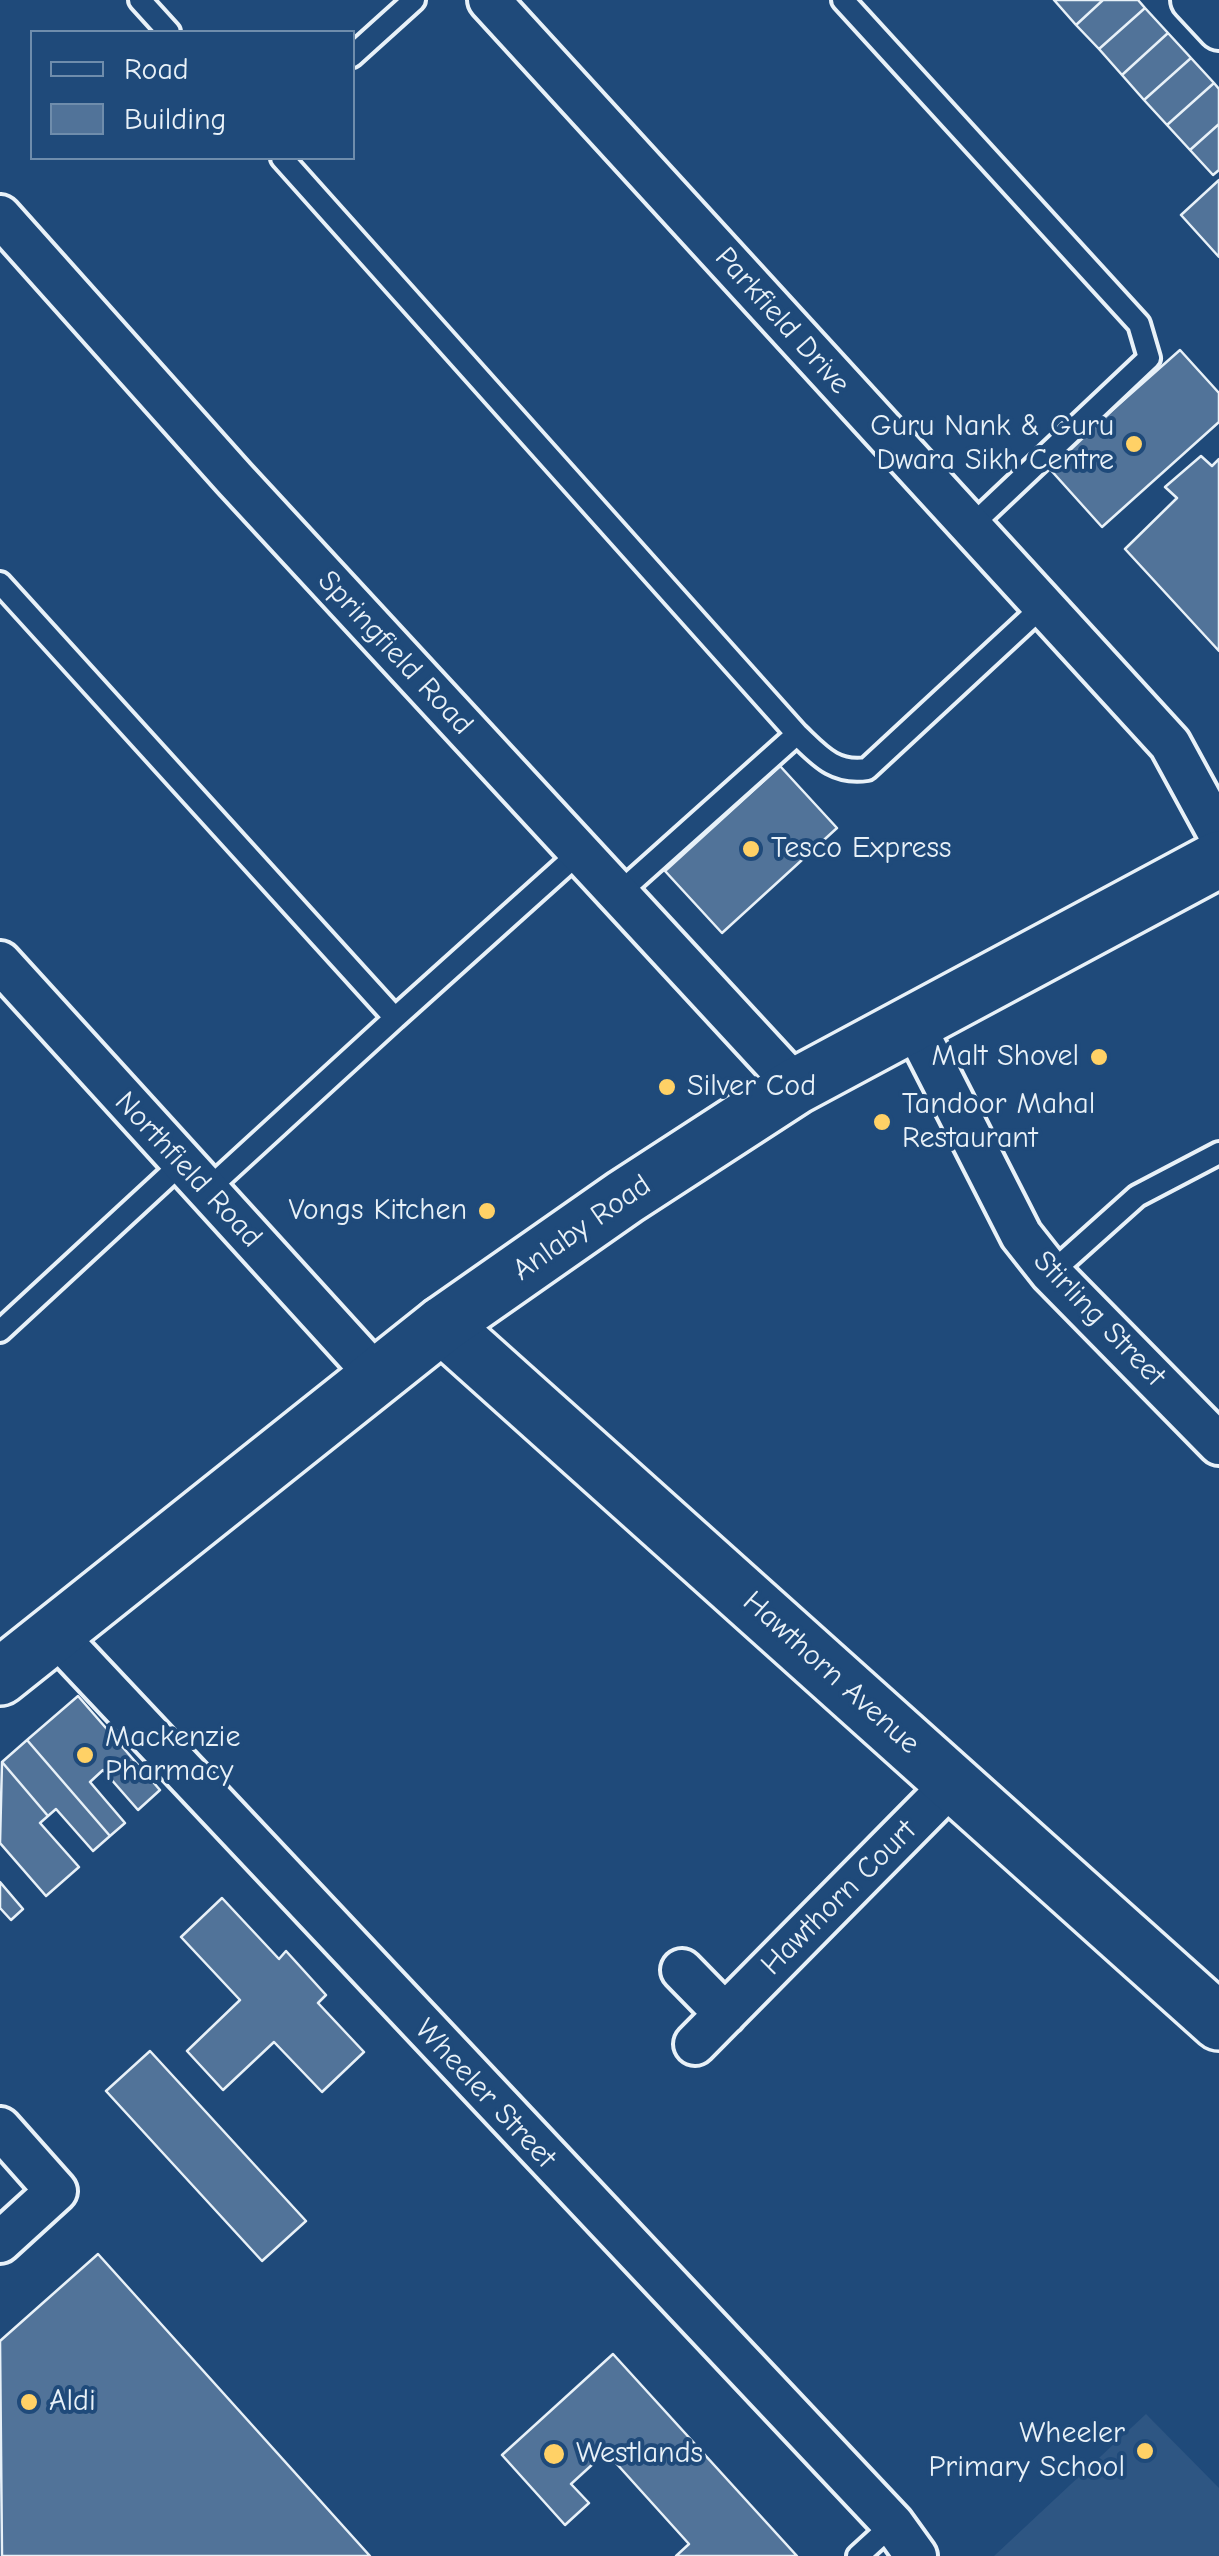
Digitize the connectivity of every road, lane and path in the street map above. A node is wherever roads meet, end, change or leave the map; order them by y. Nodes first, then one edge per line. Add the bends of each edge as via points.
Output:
1 (140, 0) edge
2 (414, 0) edge
3 (489, 0) edge
4 (843, 0) edge
5 (1192, 0) edge
6 (1219, 29) edge
7 (167, 30) edge
8 (355, 53) edge
9 (284, 160) edge
10 (0, 216) edge
11 (970, 527) junction
12 (0, 583) edge
13 (1042, 607) junction
14 (796, 734) junction
15 (1219, 834) edge
16 (580, 852) junction
17 (1219, 860) edge
18 (618, 894) junction
19 (0, 962) edge
20 (395, 1018) junction
21 (912, 1023) junction
22 (796, 1086) junction
23 (1219, 1152) edge
24 (194, 1177) junction
25 (1051, 1274) junction
26 (442, 1325) junction
27 (1, 1328) edge
28 (377, 1376) junction
29 (1219, 1444) edge
30 (53, 1632) junction
31 (0, 1677) edge
32 (954, 1782) junction
33 (682, 1970) dead end
34 (725, 2014) junction
35 (1219, 2022) edge
36 (695, 2044) dead end
37 (0, 2128) edge
38 (0, 2242) edge
39 (904, 2540) edge
40 (858, 2556) edge

1 - 7 lane
2 - 8 lane
3 - 11 street, Parkfield Drive
4 - 11 lane via 1139,324 1149,358
5 - 6 street
9 - 14 lane
10 - 16 street, Springfield Road
11 - 13 street, Parkfield Drive
12 - 20 lane
13 - 14 lane via 866,769 830,765
13 - 15 street, Parkfield Drive via 1170,744
14 - 18 lane
16 - 18 street, Springfield Road
16 - 20 lane
17 - 21 main road, Anlaby Road
18 - 22 street, Springfield Road
19 - 24 street, Northfield Road
20 - 24 lane
21 - 22 main road, Anlaby Road
21 - 25 street, Stirling Street via 1021,1235
22 - 26 main road, Anlaby Road
23 - 25 lane via 1138,1196
24 - 27 lane
24 - 28 street, Northfield Road
25 - 29 street, Stirling Street
26 - 28 main road, Anlaby Road
26 - 32 main road, Hawthorn Avenue
28 - 30 main road, Anlaby Road
30 - 31 main road, Anlaby Road
30 - 39 street, Wheeler Street
32 - 34 street, Hawthorn Court
32 - 35 main road, Hawthorn Avenue
33 - 34 street
34 - 36 street, Hawthorn Court
37 - 38 street via 56,2192
39 - 40 lane

